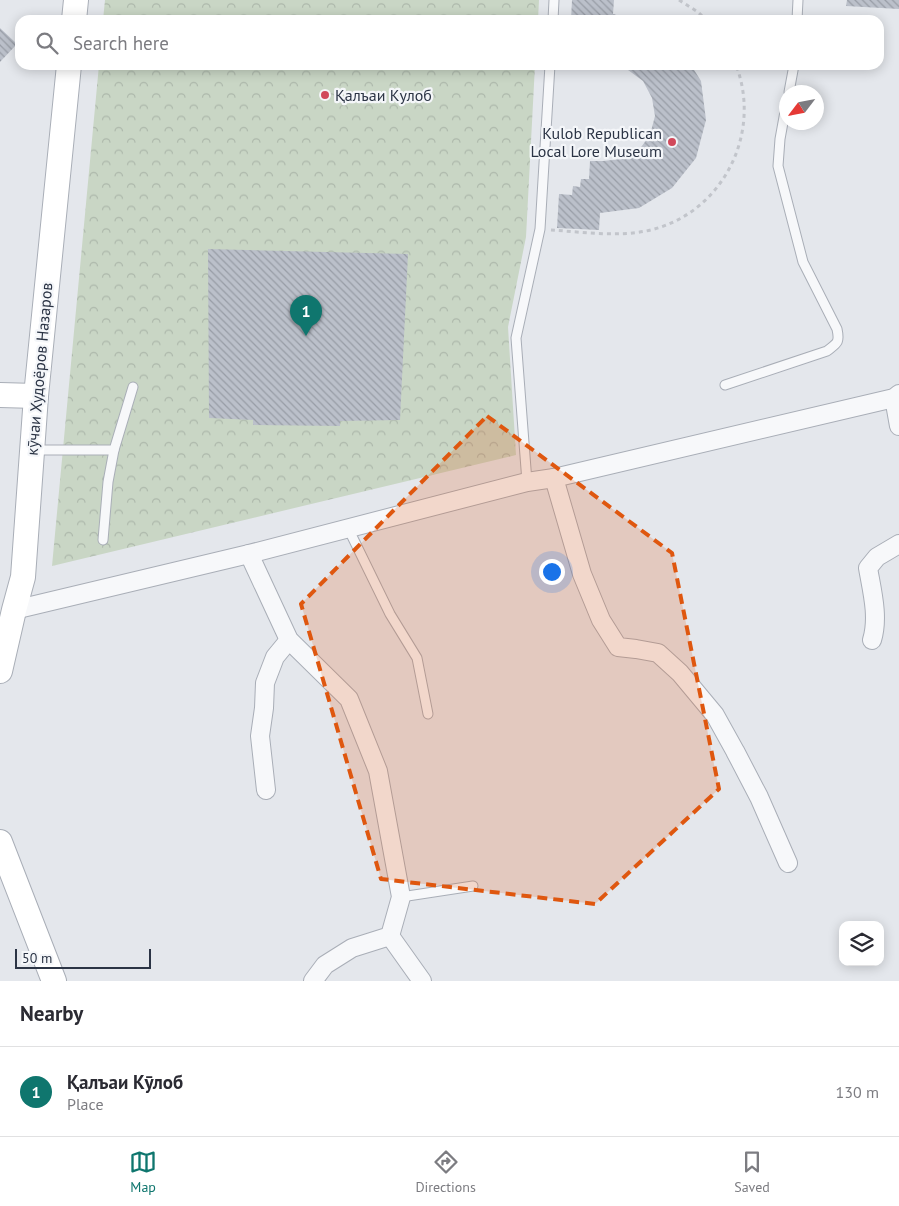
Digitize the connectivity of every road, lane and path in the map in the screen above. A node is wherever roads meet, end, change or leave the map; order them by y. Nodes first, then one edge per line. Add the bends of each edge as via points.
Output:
1 (76, 0) edge
2 (554, 0) edge
3 (679, 0) edge
4 (798, 0) edge
5 (74, 15) edge
6 (553, 15) edge
7 (701, 15) edge
8 (796, 15) edge
9 (69, 70) edge
10 (550, 70) edge
11 (738, 70) edge
12 (793, 70) edge
13 (790, 85) edge
14 (782, 130) edge
15 (540, 229) junction
16 (725, 385) dead end
17 (133, 387) dead end
18 (0, 395) edge
19 (36, 396) junction
20 (896, 396) edge
21 (899, 426) edge
22 (32, 450) junction
23 (114, 450) junction
24 (554, 478) junction
25 (527, 482) junction
26 (348, 528) junction
27 (103, 540) dead end
28 (899, 544) edge
29 (249, 554) junction
30 (14, 610) junction
31 (289, 640) junction
32 (872, 640) dead end
33 (0, 671) edge
34 (428, 714) dead end
35 (266, 790) dead end
36 (0, 842) edge
37 (788, 863) dead end
38 (474, 886) dead end
39 (401, 898) junction
40 (390, 936) junction
41 (54, 981) edge
42 (313, 981) edge
43 (422, 981) edge

1 - 5 street
2 - 6 lane
3 - 7 path
4 - 8 lane
9 - 19 street, кӯчаи Худоёров Назаров
10 - 15 lane
11 - 15 path via 745,110 739,147 723,180 697,207 665,226 629,234
12 - 13 lane
14 - 16 lane via 778,166 803,262 839,339 827,351
15 - 25 lane via 516,338
17 - 23 lane
18 - 19 street
19 - 22 street, кӯчаи Худоёров Назаров
20 - 21 street
20 - 24 street
22 - 23 lane
22 - 30 street, кӯчаи Худоёров Назаров via 23,577
23 - 27 lane
24 - 25 street
24 - 37 street via 582,574 601,620 618,647 658,653 680,673 715,715 759,797
25 - 26 street
26 - 29 street
26 - 34 lane via 390,614 417,658
28 - 32 street via 877,556 868,568 874,602 875,632
29 - 30 street
29 - 31 street
30 - 33 street, кӯчаи Худоёров Назаров
31 - 35 street via 275,658 265,683 260,736
31 - 39 street via 349,699 378,771
36 - 41 street
38 - 39 lane
39 - 40 street
40 - 42 street via 352,948 325,965
40 - 43 street

